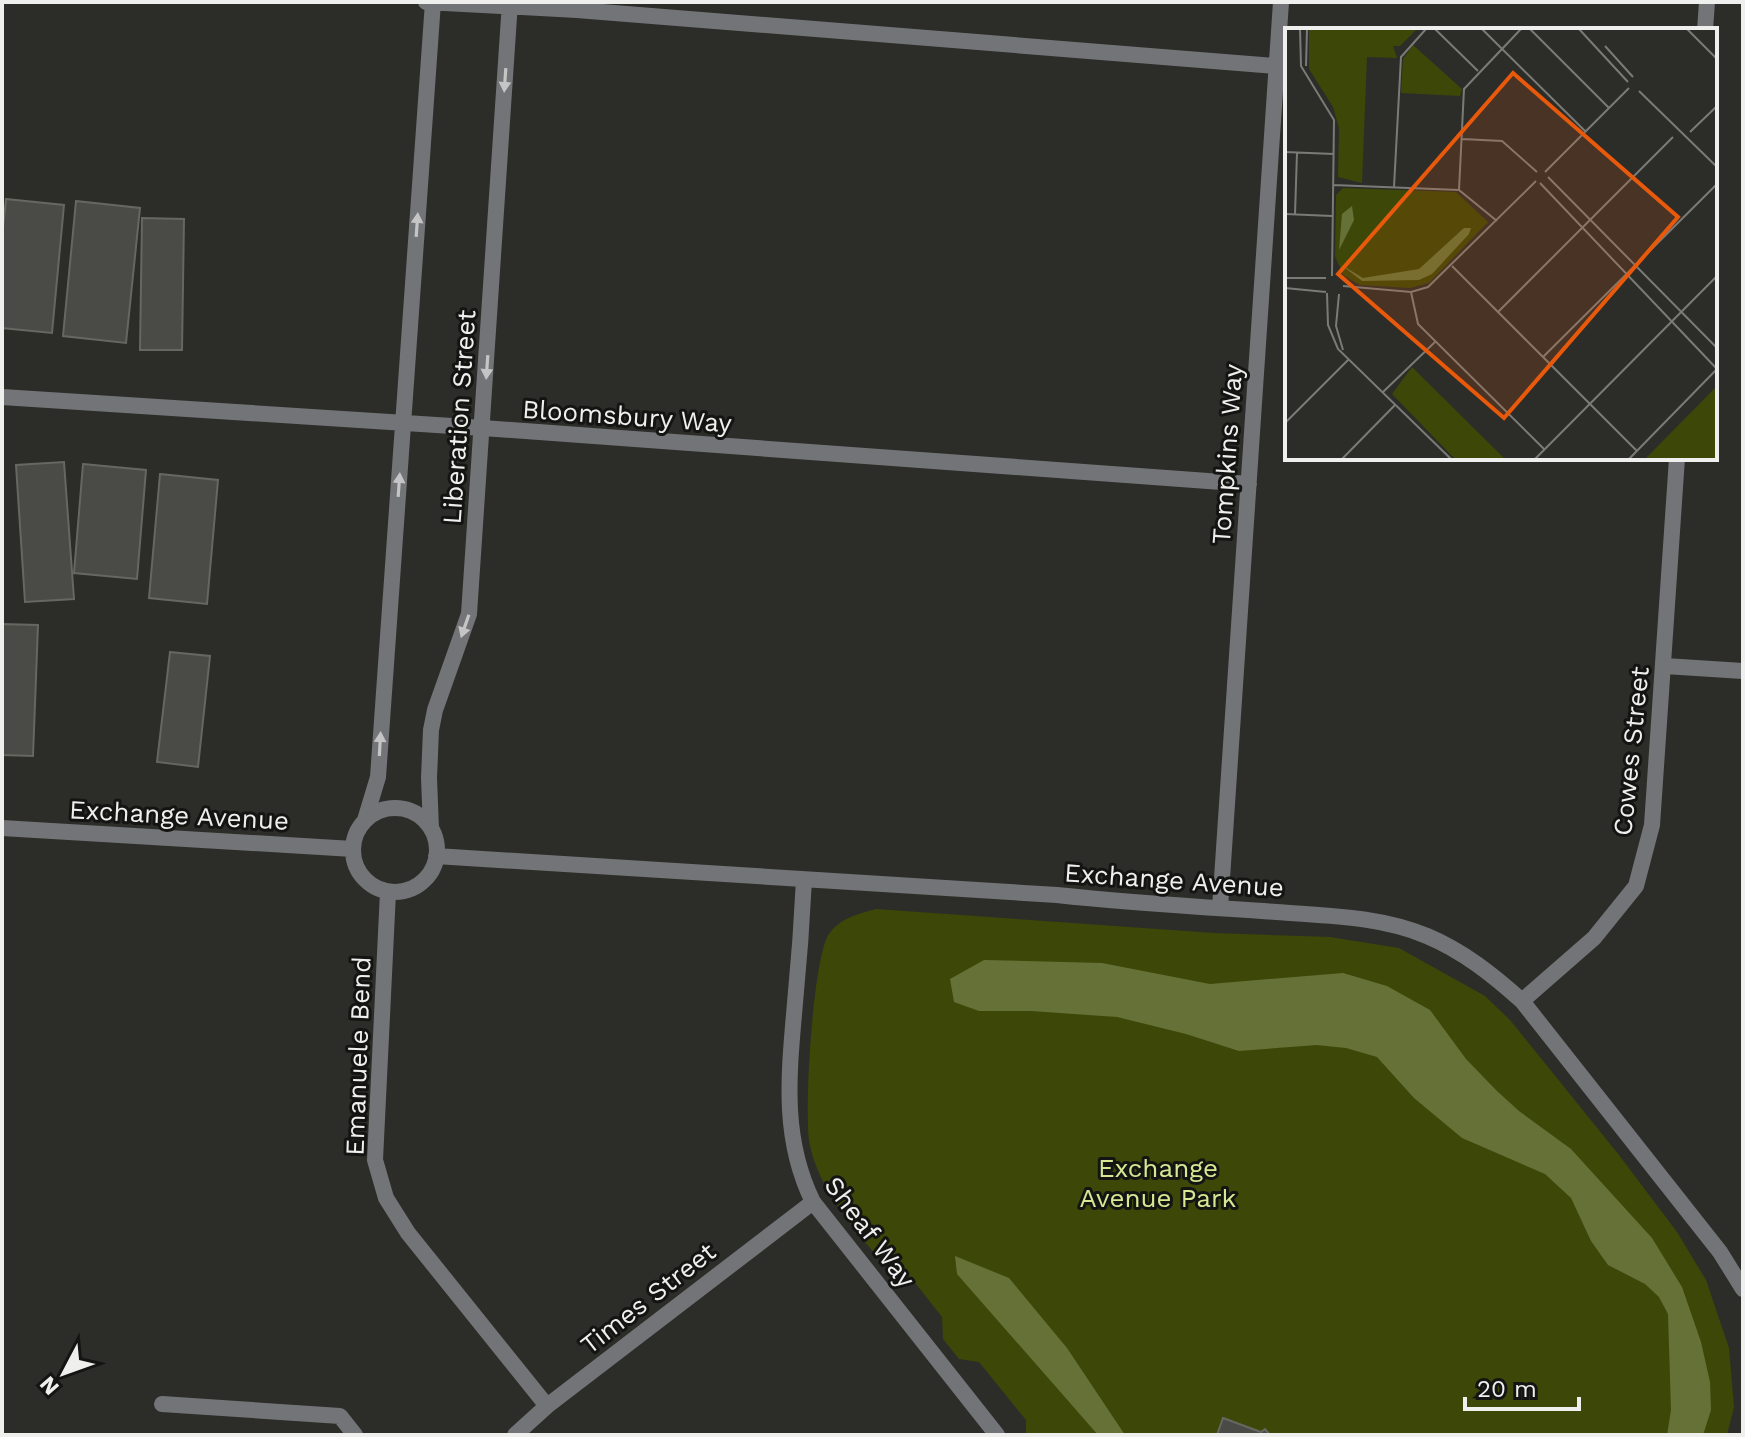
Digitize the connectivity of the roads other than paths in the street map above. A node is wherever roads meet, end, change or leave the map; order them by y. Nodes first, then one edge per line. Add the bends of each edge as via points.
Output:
1 (426, 2) edge
2 (433, 2) edge
3 (1281, 2) edge
4 (1707, 2) edge
5 (510, 5) edge
6 (1705, 28) edge
7 (1276, 66) junction
8 (2, 397) edge
9 (403, 425) junction
10 (483, 428) junction
11 (1677, 460) edge
12 (1249, 484) junction
13 (1665, 666) junction
14 (1743, 671) edge
15 (365, 820) junction
16 (2, 828) edge
17 (431, 829) junction
18 (353, 849) junction
19 (436, 856) junction
20 (804, 880) junction
21 (388, 892) junction
22 (1220, 908) junction
23 (1522, 1001) junction
24 (813, 1202) junction
25 (1743, 1289) edge
26 (162, 1404) dead end
27 (547, 1406) junction
28 (355, 1435) edge
29 (515, 1435) edge
30 (997, 1435) edge

1 - 2 street
2 - 5 street
9 -> 2 street
3 - 7 street, Tompkins Way
4 - 6 street
5 - 7 street
5 -> 10 street, Liberation Street
7 - 12 street, Tompkins Way
8 - 9 street, Bloomsbury Way
9 - 10 street, Bloomsbury Way
15 -> 9 street via 378,777
10 - 12 street, Bloomsbury Way
10 -> 17 street, Liberation Street via 469,614 431,730
11 - 13 street, Cowes Street
12 - 22 street, Tompkins Way
13 - 14 street
13 - 23 street, Cowes Street via 1652,825 1636,886 1594,938
15 - 17 street via 396,807 421,816
15 - 18 street
16 - 18 street, Exchange Avenue
17 - 19 street
18 - 21 street via 360,875
19 - 20 street, Exchange Avenue
19 - 21 street via 420,884
20 - 22 street, Exchange Avenue
20 - 24 street, Sheaf Way via 788,1083 795,1157
21 - 27 street, Emanuele Bend via 375,1160 386,1198 408,1233
22 - 23 street, Exchange Avenue via 1363,918 1402,927 1455,950
23 - 25 street, Exchange Avenue via 1720,1252
24 - 27 street, Times Street
24 - 30 street, Sheaf Way
26 - 28 street via 340,1416
27 - 29 street, Times Street

